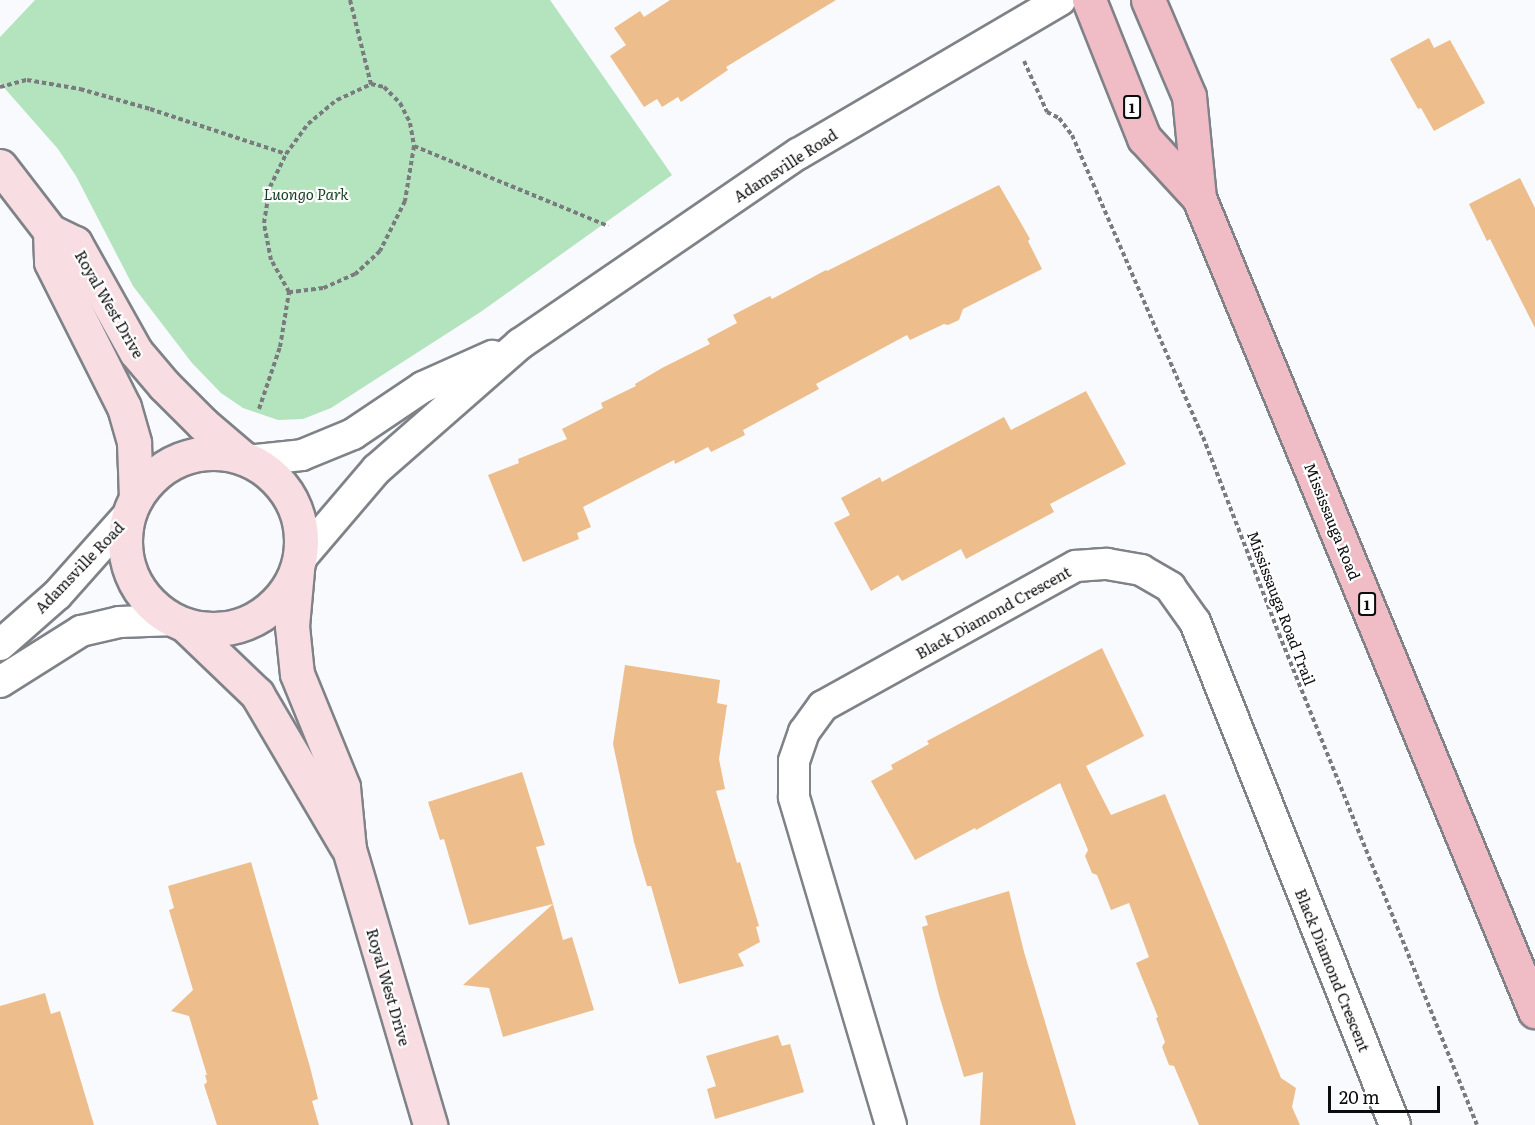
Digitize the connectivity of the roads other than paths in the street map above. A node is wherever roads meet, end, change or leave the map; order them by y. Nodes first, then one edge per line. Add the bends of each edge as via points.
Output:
1 (1060, 0) edge
2 (1089, 0) edge
3 (1148, 0) edge
4 (0, 166) edge
5 (1199, 198) junction
6 (50, 231) junction
7 (520, 344) junction
8 (245, 459) junction
9 (134, 505) junction
10 (298, 564) junction
11 (180, 622) junction
12 (0, 645) edge
13 (0, 682) edge
14 (349, 849) junction
15 (1535, 1011) edge
16 (430, 1125) edge
17 (891, 1125) edge
18 (1395, 1125) edge

1 - 7 street, Adamsville Road via 798,154
2 - 5 main road, Mississauga Road / 1 via 1144,138
3 - 5 main road, Mississauga Road / 1 via 1189,96
4 - 6 street, Royal West Drive
5 - 15 main road, Mississauga Road / 1
6 - 8 street, Royal West Drive via 75,243 136,352 164,385
6 - 9 street, Royal West Drive via 51,262 124,407 134,443
7 - 8 street, Adamsville Road via 423,387 353,434 302,455
7 - 10 street, Adamsville Road via 377,469
8 - 9 street via 219,453 194,455 171,464 158,473
8 - 10 street via 267,471 286,491 298,516 302,543
9 - 11 street via 125,548 131,573 144,595 162,613
9 - 12 street, Adamsville Road via 57,595
10 - 11 street via 285,594 265,614 240,626 212,630
10 - 14 street, Royal West Drive via 292,626 297,674 343,787
11 - 13 street via 119,622 81,631
11 - 14 street, Royal West Drive via 257,694
14 - 16 street, Royal West Drive
17 - 18 street, Black Diamond Crescent via 794,798 794,761 804,732 823,706 1076,566 1107,564 1141,570 1170,587 1195,622

